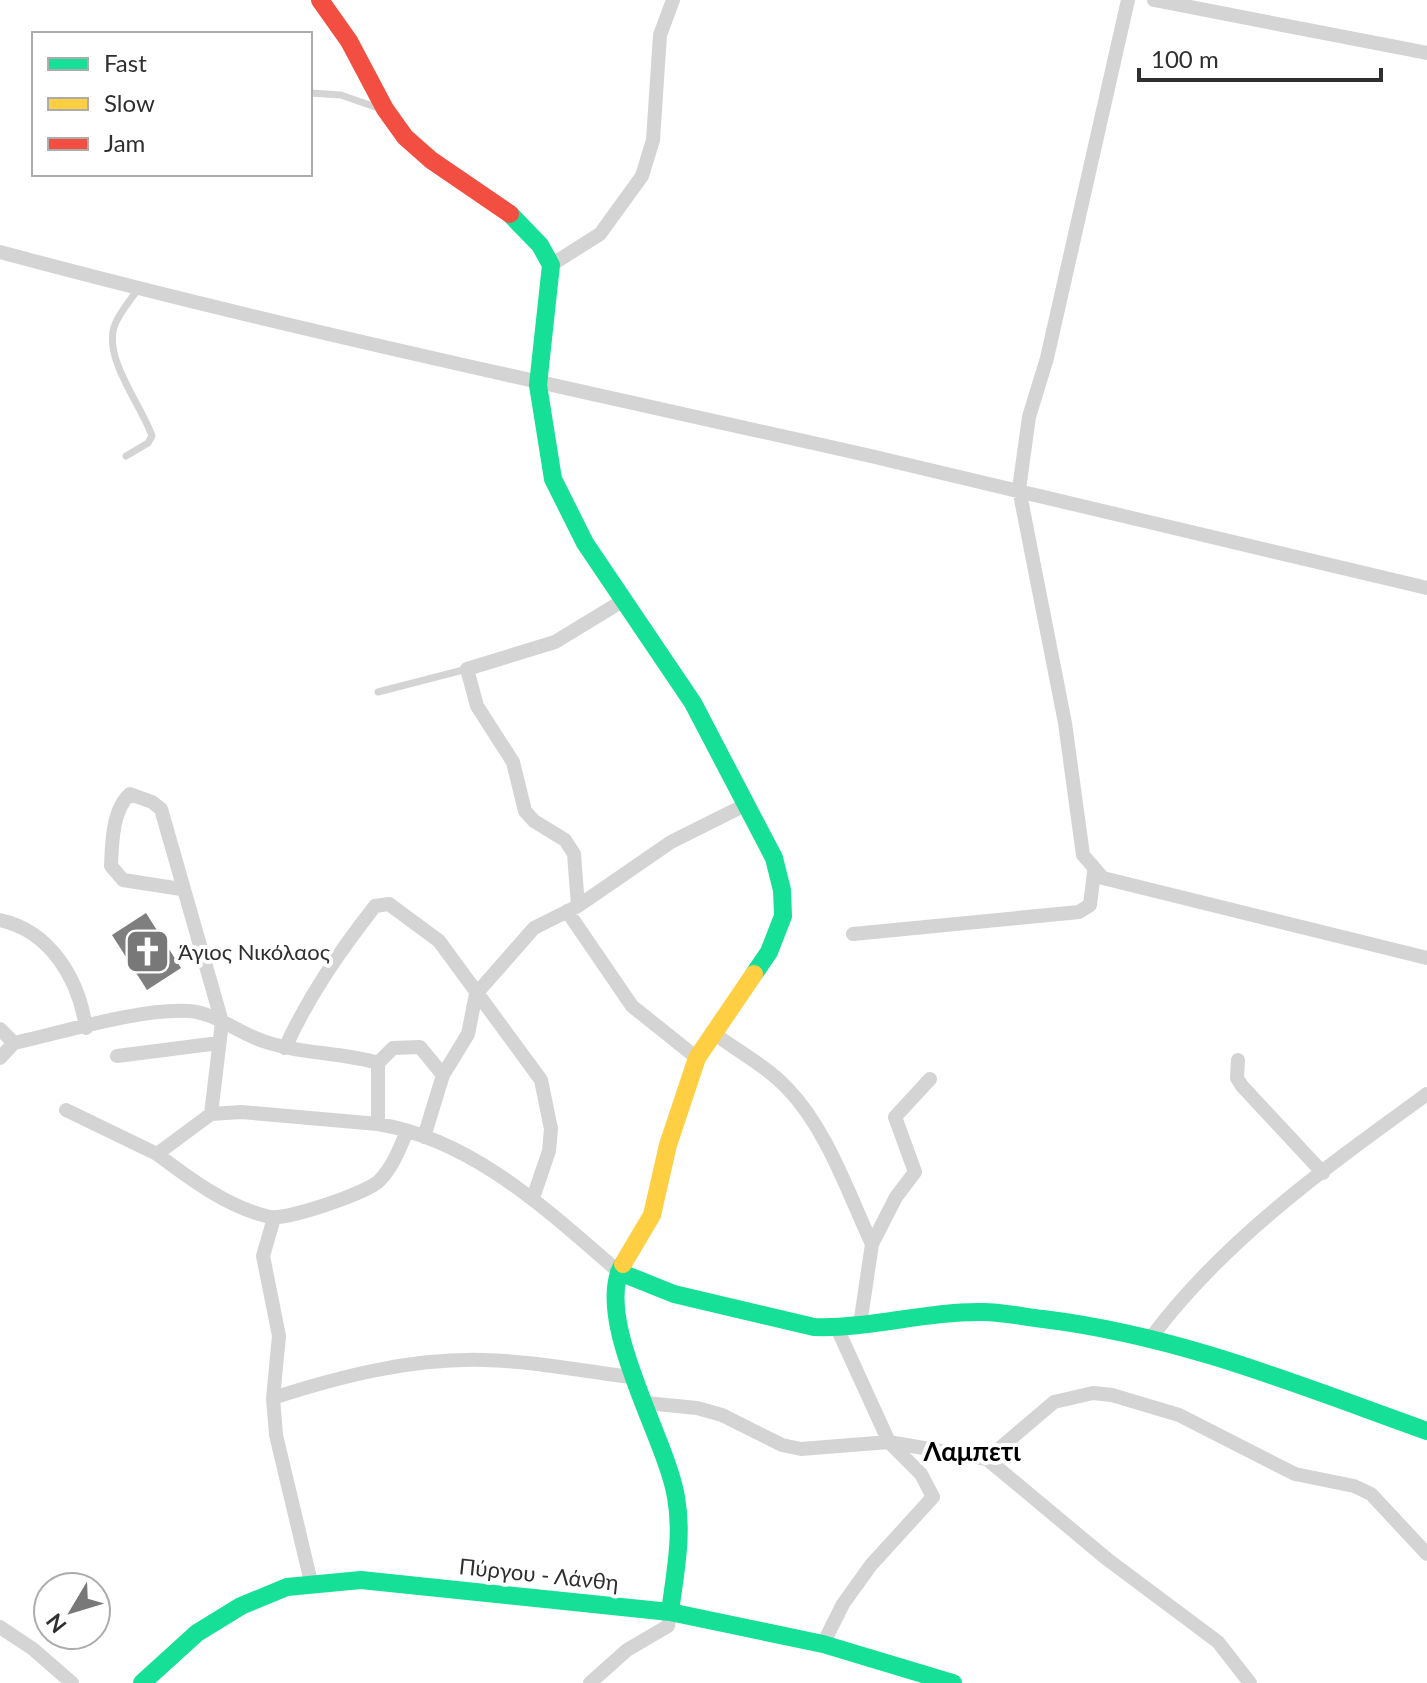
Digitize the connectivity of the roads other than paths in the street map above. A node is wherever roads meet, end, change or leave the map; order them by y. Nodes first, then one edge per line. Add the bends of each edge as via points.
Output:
1 (320, 0) edge
2 (673, 0) edge
3 (1128, 0) edge
4 (1154, 0) edge
5 (1427, 53) edge
6 (312, 93) edge
7 (386, 111) junction
8 (0, 252) edge
9 (551, 265) junction
10 (138, 289) junction
11 (538, 385) junction
12 (126, 456) dead end
13 (1019, 489) junction
14 (1427, 588) edge
15 (624, 600) junction
16 (467, 669) junction
17 (378, 692) dead end
18 (747, 804) junction
19 (1094, 872) junction
20 (181, 889) junction
21 (572, 908) junction
22 (0, 920) edge
23 (853, 934) dead end
24 (1427, 958) edge
25 (476, 994) junction
26 (222, 1022) junction
27 (86, 1028) junction
28 (0, 1029) edge
29 (712, 1032) junction
30 (14, 1043) junction
31 (219, 1043) junction
32 (285, 1048) junction
33 (117, 1056) dead end
34 (0, 1058) edge
35 (697, 1058) junction
36 (1238, 1060) dead end
37 (378, 1063) junction
38 (443, 1075) junction
39 (930, 1079) dead end
40 (1427, 1094) edge
41 (66, 1110) dead end
42 (211, 1114) junction
43 (378, 1124) junction
44 (407, 1131) junction
45 (424, 1137) junction
46 (157, 1154) junction
47 (1323, 1173) junction
48 (533, 1198) junction
49 (274, 1218) junction
50 (872, 1244) junction
51 (619, 1272) junction
52 (860, 1325) junction
53 (837, 1328) junction
54 (1153, 1335) junction
55 (631, 1377) junction
56 (273, 1398) junction
57 (646, 1403) junction
58 (1427, 1431) edge
59 (889, 1442) junction
60 (987, 1459) junction
61 (1427, 1554) edge
62 (311, 1582) junction
63 (670, 1612) junction
64 (0, 1627) edge
65 (823, 1644) junction
66 (72, 1683) edge
67 (142, 1683) edge
68 (590, 1683) edge
69 (953, 1683) edge
70 (1250, 1683) edge

1 - 7 street
2 - 9 street via 660,35 653,140 642,176 600,234
3 - 13 street via 1029,417
4 - 5 street
6 - 7 lane via 341,95
7 - 9 street via 412,145 525,227
8 - 10 street
9 - 11 street
10 - 11 street
10 - 12 lane via 115,325 113,342 127,387 152,436
11 - 13 street
11 - 15 street via 558,491
13 - 14 street
13 - 19 street via 1069,750 1083,855
15 - 16 street via 555,642
15 - 18 street via 693,703
16 - 17 lane
16 - 21 street via 477,706 513,762 525,811 565,840 574,854
18 - 21 street via 671,842
18 - 29 street via 774,858 783,916 756,974
19 - 23 street via 1090,905 1079,912
19 - 24 street via 1127,885
20 - 20 street via 161,809 130,794 113,833 111,866 123,880
20 - 26 street
21 - 25 street via 534,928
21 - 35 street via 632,1006
22 - 27 street via 29,930 72,976
25 - 32 street via 439,941 389,904 379,903 333,961
25 - 38 street via 468,1034
25 - 48 street via 534,1068 546,1096 549,1151
26 - 27 street via 184,1011
26 - 31 street
26 - 32 street
27 - 30 street
28 - 30 street
29 - 35 street
29 - 50 street via 800,1103
30 - 34 street
31 - 33 street
31 - 42 street
32 - 37 street
35 - 51 street via 652,1215
36 - 47 street via 1242,1086
37 - 38 street via 393,1048 420,1047
37 - 43 street
38 - 45 street
39 - 50 street via 895,1117 915,1172
40 - 47 street
41 - 46 street
42 - 43 street
42 - 46 street
43 - 44 street
44 - 45 street
44 - 49 street via 388,1169 371,1188
45 - 48 street
46 - 49 street via 205,1187
47 - 54 street via 1214,1262
48 - 51 street
49 - 56 street via 263,1256 279,1336
50 - 52 street
51 - 53 street via 674,1294
51 - 55 street via 616,1306
52 - 53 street
52 - 54 street via 985,1312
53 - 59 street
54 - 58 street
55 - 56 street via 449,1360 339,1378
55 - 57 street
56 - 62 street via 282,1468
57 - 59 street via 722,1415 801,1449
57 - 63 street via 680,1514
59 - 60 street
59 - 65 street via 921,1474 933,1497 871,1565
60 - 61 street via 1054,1402 1093,1393 1112,1395 1179,1415 1284,1470 1371,1494
60 - 70 street via 1218,1642
62 - 63 street, Πύργου - Λάνθη via 401,1583
62 - 67 street, Πύργου - Λάνθη via 253,1601 215,1622
63 - 65 street, Πύργου - Λάνθη
63 - 68 street via 668,1626 627,1650
64 - 66 street
65 - 69 street, Πύργου - Λάνθη

